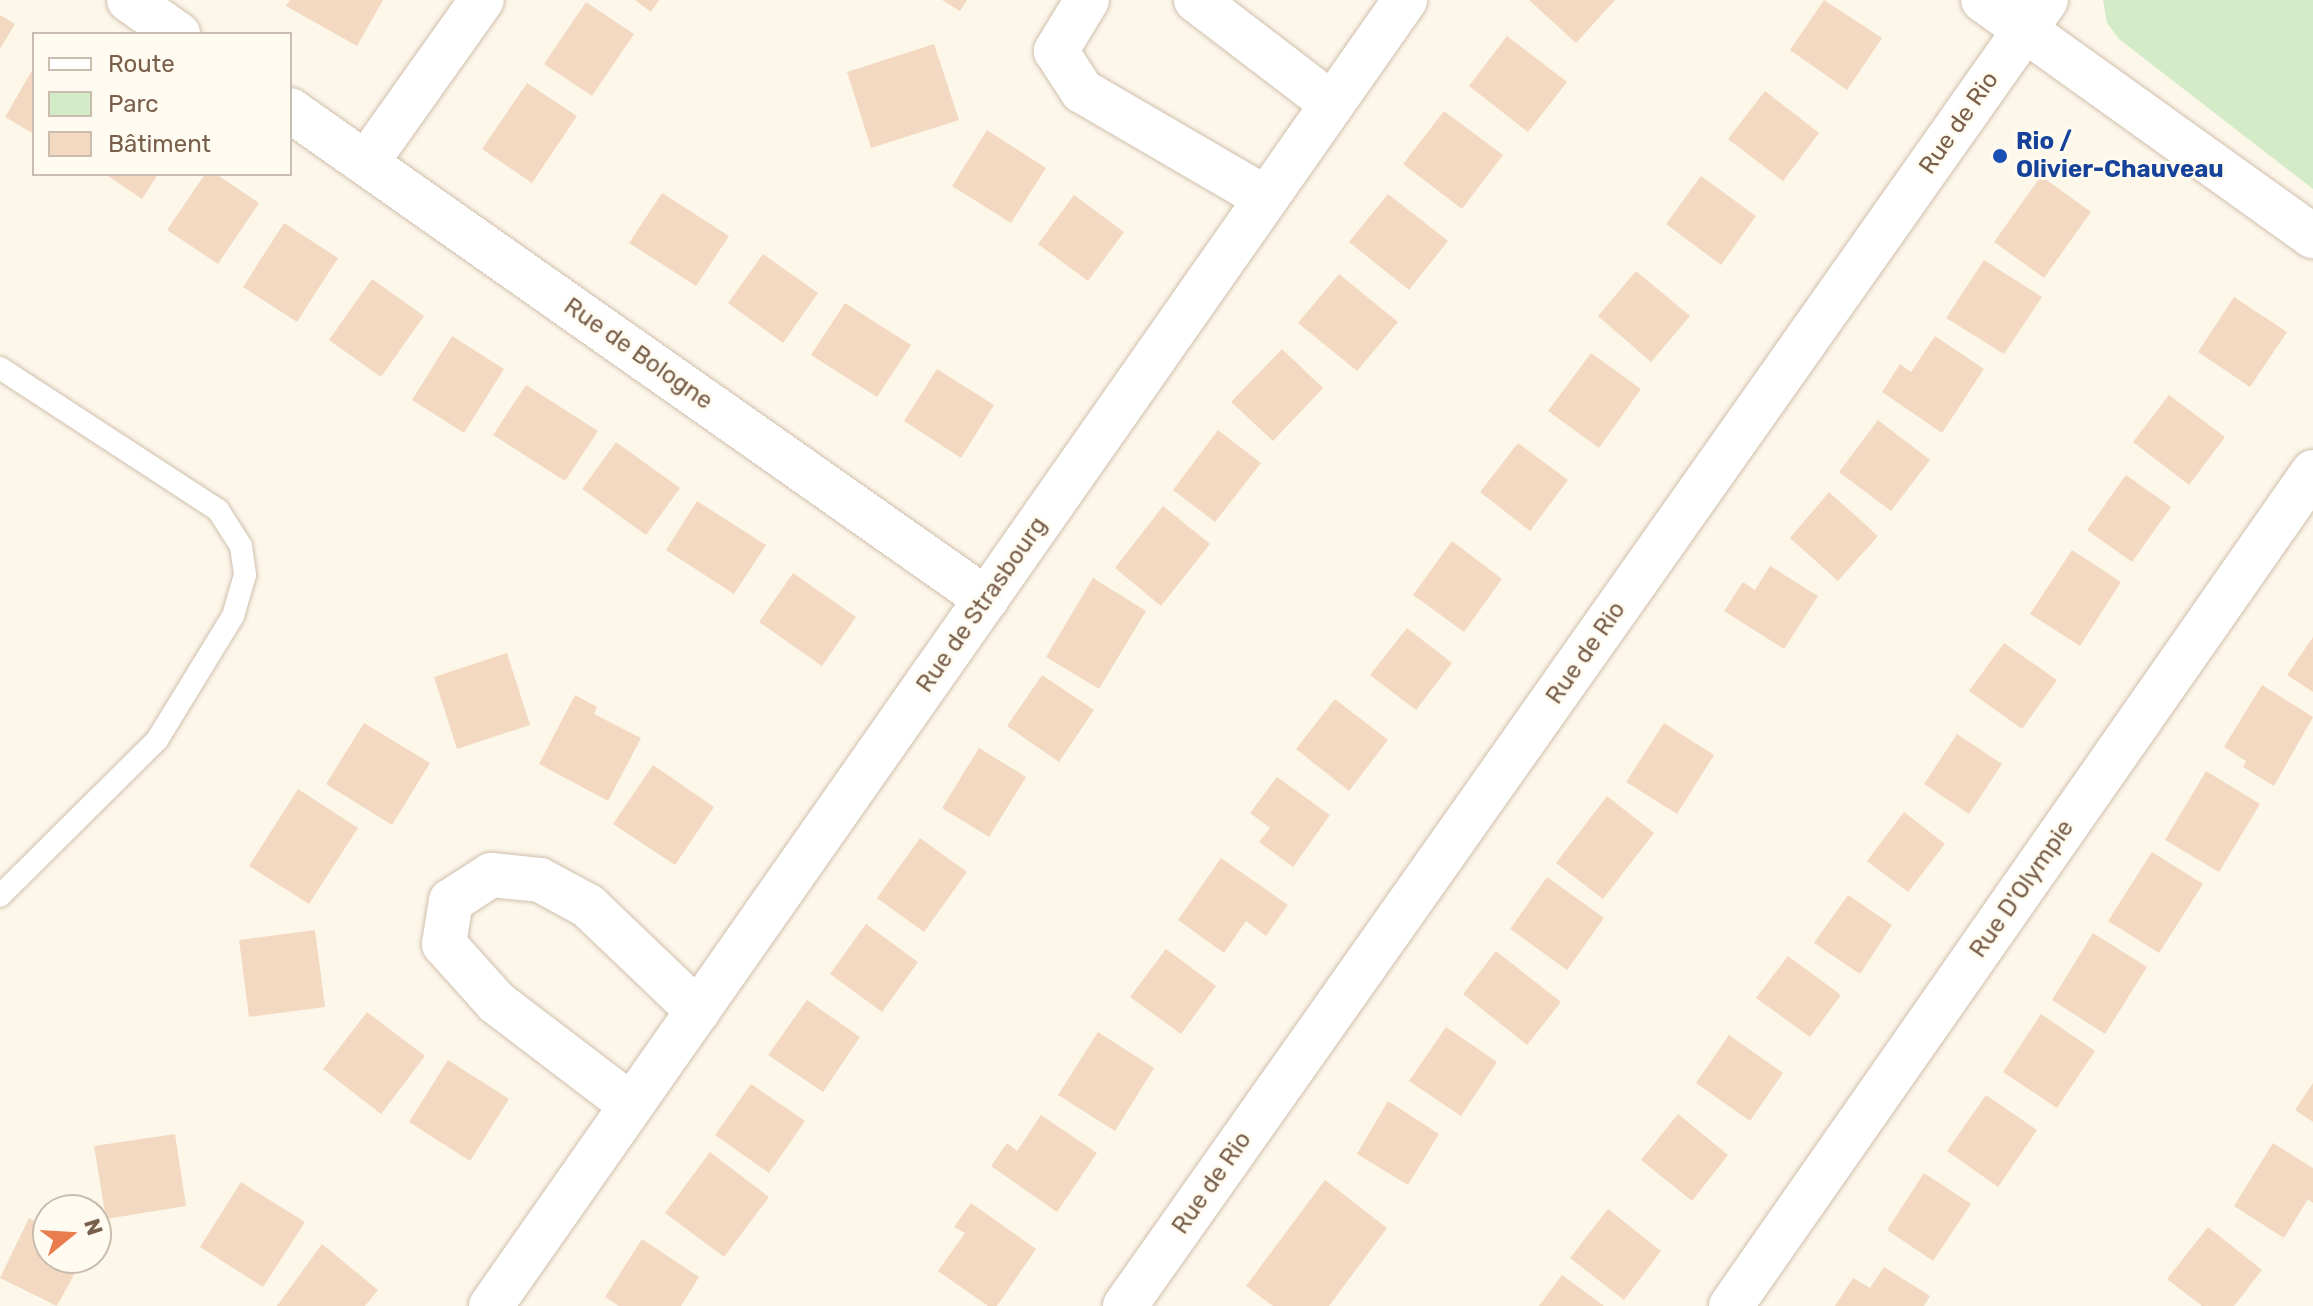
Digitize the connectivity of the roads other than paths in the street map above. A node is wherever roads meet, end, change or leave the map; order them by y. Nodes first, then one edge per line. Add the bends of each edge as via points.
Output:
1 (129, 0) edge
2 (482, 0) edge
3 (1087, 0) edge
4 (1196, 0) edge
5 (1405, 0) edge
6 (1983, 0) edge
7 (2035, 15) edge
8 (175, 32) edge
9 (1332, 104) junction
10 (292, 111) edge
11 (366, 163) junction
12 (1266, 198) junction
13 (2313, 236) edge
14 (0, 368) edge
15 (2313, 472) edge
16 (986, 599) junction
17 (0, 896) edge
18 (698, 1011) junction
19 (631, 1105) junction
20 (491, 1306) edge
21 (1125, 1306) edge
22 (1731, 1306) edge

1 - 8 street
2 - 11 street
3 - 12 street via 1056,51 1082,91
4 - 9 street
5 - 9 street, Rue de Strasbourg
6 - 7 street
7 - 13 street
7 - 21 street, Rue de Rio
9 - 12 street, Rue de Strasbourg
10 - 11 street, Rue de Bologne
11 - 16 street, Rue de Bologne
12 - 16 street, Rue de Strasbourg
14 - 17 lane via 218,510 241,546 245,575 233,616 157,740
15 - 22 street, Rue D'Olympie
16 - 18 street, Rue de Strasbourg
18 - 19 street, Rue de Strasbourg
18 - 19 street via 588,906 540,880 491,875 451,901 444,944 496,1002
19 - 20 street, Rue de Strasbourg

